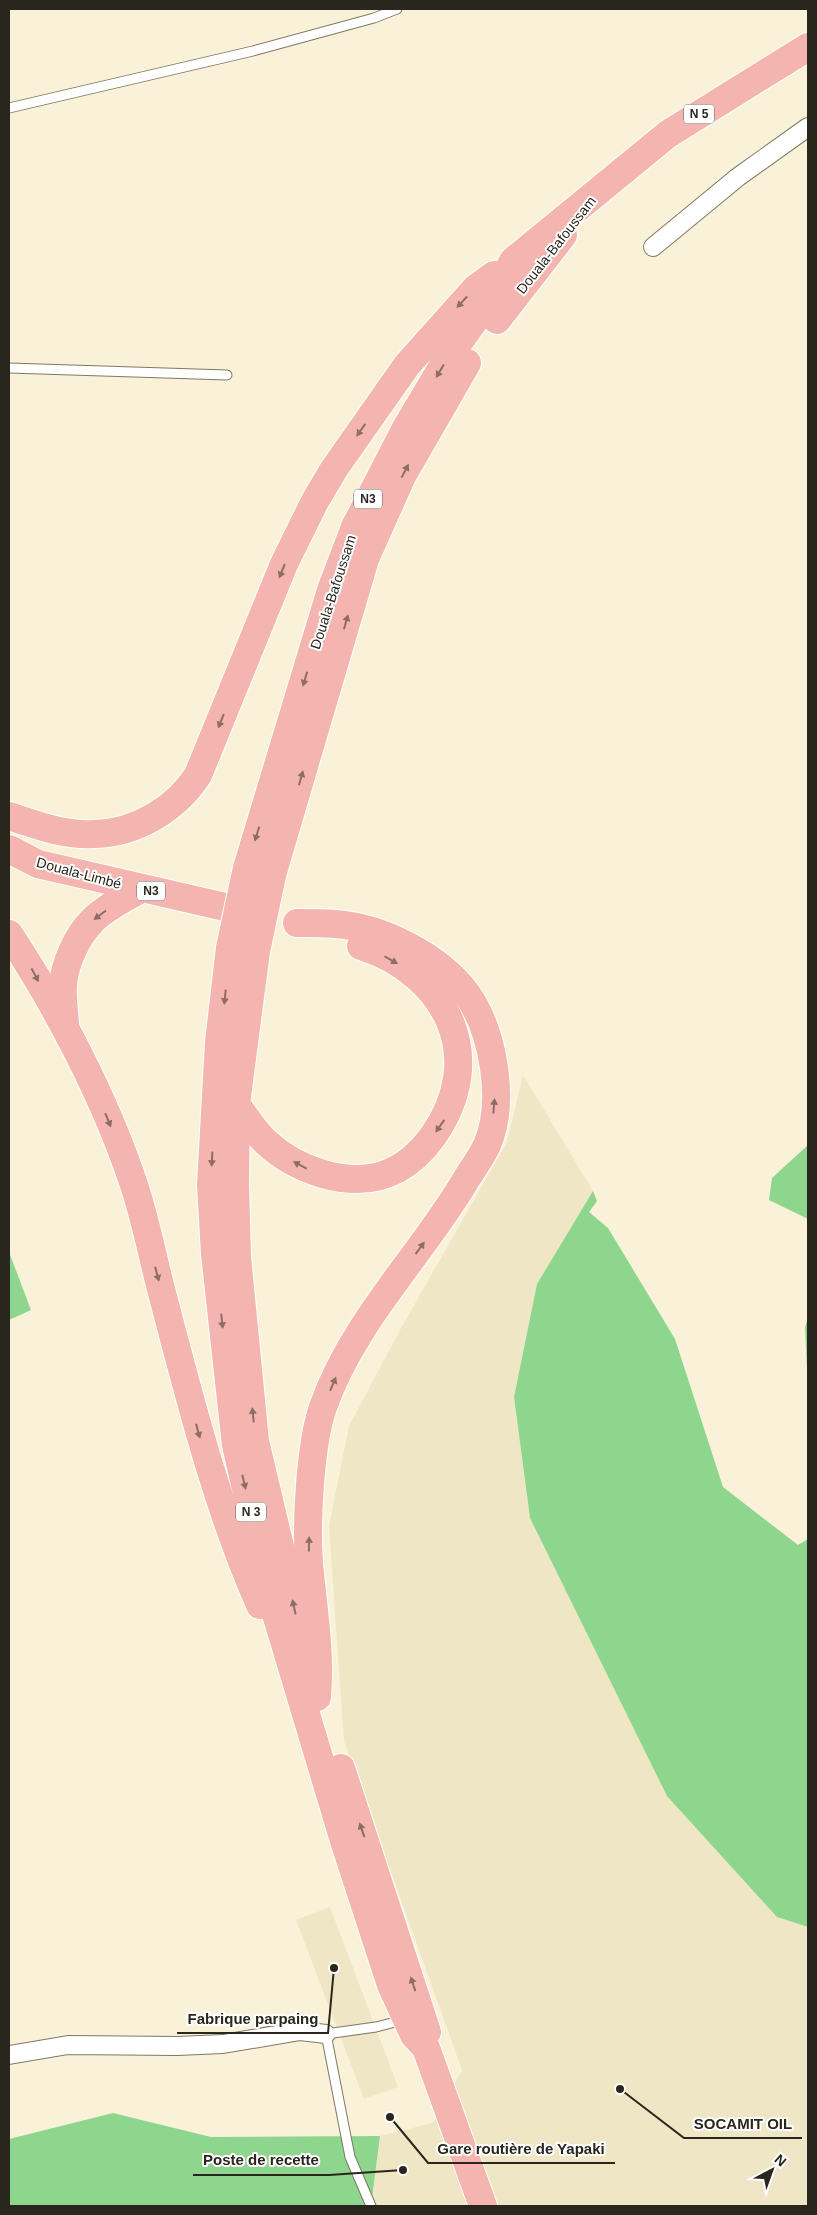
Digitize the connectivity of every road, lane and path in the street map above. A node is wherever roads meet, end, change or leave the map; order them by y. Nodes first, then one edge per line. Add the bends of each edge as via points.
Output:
1 (397, 9) edge
2 (808, 48) edge
3 (9, 108) edge
4 (808, 127) edge
5 (597, 192) junction
6 (653, 247) dead end
7 (513, 261) junction
8 (9, 368) edge
9 (227, 375) dead end
10 (9, 816) edge
11 (9, 849) edge
12 (260, 871) junction
13 (141, 889) junction
14 (297, 923) junction
15 (9, 934) edge
16 (243, 950) junction
17 (66, 1032) junction
18 (236, 1104) junction
19 (308, 1696) junction
20 (406, 2020) junction
21 (326, 2034) junction
22 (426, 2048) junction
23 (9, 2055) edge
24 (371, 2206) edge
25 (483, 2206) edge

1 - 3 lane via 253,52
2 - 5 highway, N 5 via 668,134
4 - 6 street via 738,177
5 - 7 highway, Douala-Bafoussam / N3
12 -> 5 highway, Douala-Bafoussam / N3 via 365,558 390,502 422,440 485,336
7 -> 10 highway via 476,288 439,326 407,365 334,469 284,564 210,749 189,790 146,821 125,829 95,834 36,825
7 -> 12 highway, Douala-Bafoussam / N3 via 406,428 355,527 332,590
8 - 9 lane
11 - 13 highway, Douala-Limbé / N3 via 38,864
12 - 16 highway, Douala-Bafoussam / N3, bridge
13 - 14 highway, Douala-Limbé / N3
13 -> 17 highway via 92,921 74,949 63,985
14 -> 18 highway via 374,951 416,974 436,994 450,1021 457,1053 458,1084 447,1116 424,1149 410,1163 389,1174 367,1178 331,1176 309,1170 285,1157 266,1142
19 -> 14 highway via 320,1668 309,1560 311,1474 322,1409 344,1357 448,1210 487,1144 496,1082 490,1046 476,1008 447,972 404,944 361,928
15 -> 17 highway
16 - 18 highway, N 3
16 -> 19 highway, N 3 via 218,1060 211,1185 215,1254 236,1445 270,1594
17 -> 19 highway via 132,1180 205,1456 243,1567
19 -> 18 highway, N 3 via 256,1441 237,1257
19 - 20 highway, N 3 via 388,1976
22 -> 19 highway, N 3 via 428,2033 416,1992
20 - 21 lane
20 - 22 highway, N 3
21 - 23 street via 300,2031 223,2044 177,2046 68,2045
21 - 24 lane via 350,2157
22 - 25 highway, N 3

